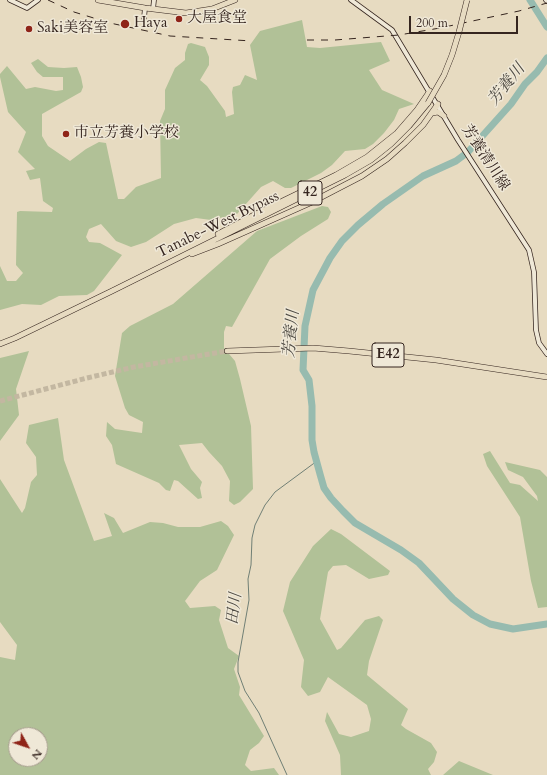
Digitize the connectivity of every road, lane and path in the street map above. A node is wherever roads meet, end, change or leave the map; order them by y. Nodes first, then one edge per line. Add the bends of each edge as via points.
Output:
1 (10, 0) edge
2 (38, 0) edge
3 (98, 0) edge
4 (154, 0) edge
5 (235, 0) edge
6 (351, 0) edge
7 (466, 0) edge
8 (145, 8) junction
9 (153, 9) junction
10 (144, 18) dead end
11 (430, 91) junction
12 (438, 104) junction
13 (432, 113) junction
14 (444, 116) junction
15 (174, 260) junction
16 (0, 344) edge
17 (227, 351) tunnel mouth
18 (547, 354) edge
19 (547, 377) edge

1 - 2 main road via 27,8
3 - 8 highway
4 - 9 main road
5 - 9 highway via 212,9 186,12
6 - 11 main road, 芳養清川線 via 392,30
7 - 15 highway, Tanabe-West Bypass / 42, bridge via 452,55 437,88 417,118 400,137 372,160 345,175
8 - 9 highway
8 - 10 main road
11 - 12 main road, 芳養清川線
11 - 15 highway via 397,133 367,157 336,176 250,216
12 - 13 highway
12 - 14 main road, 芳養清川線
13 - 14 highway via 438,112
13 - 15 highway via 392,155 348,184 218,244
14 - 18 main road, 芳養清川線 via 529,250 534,272 536,330 539,343
15 - 16 highway, Tanabe-West Bypass / 42
17 - 19 highway, E42 via 313,348 342,350 436,360

